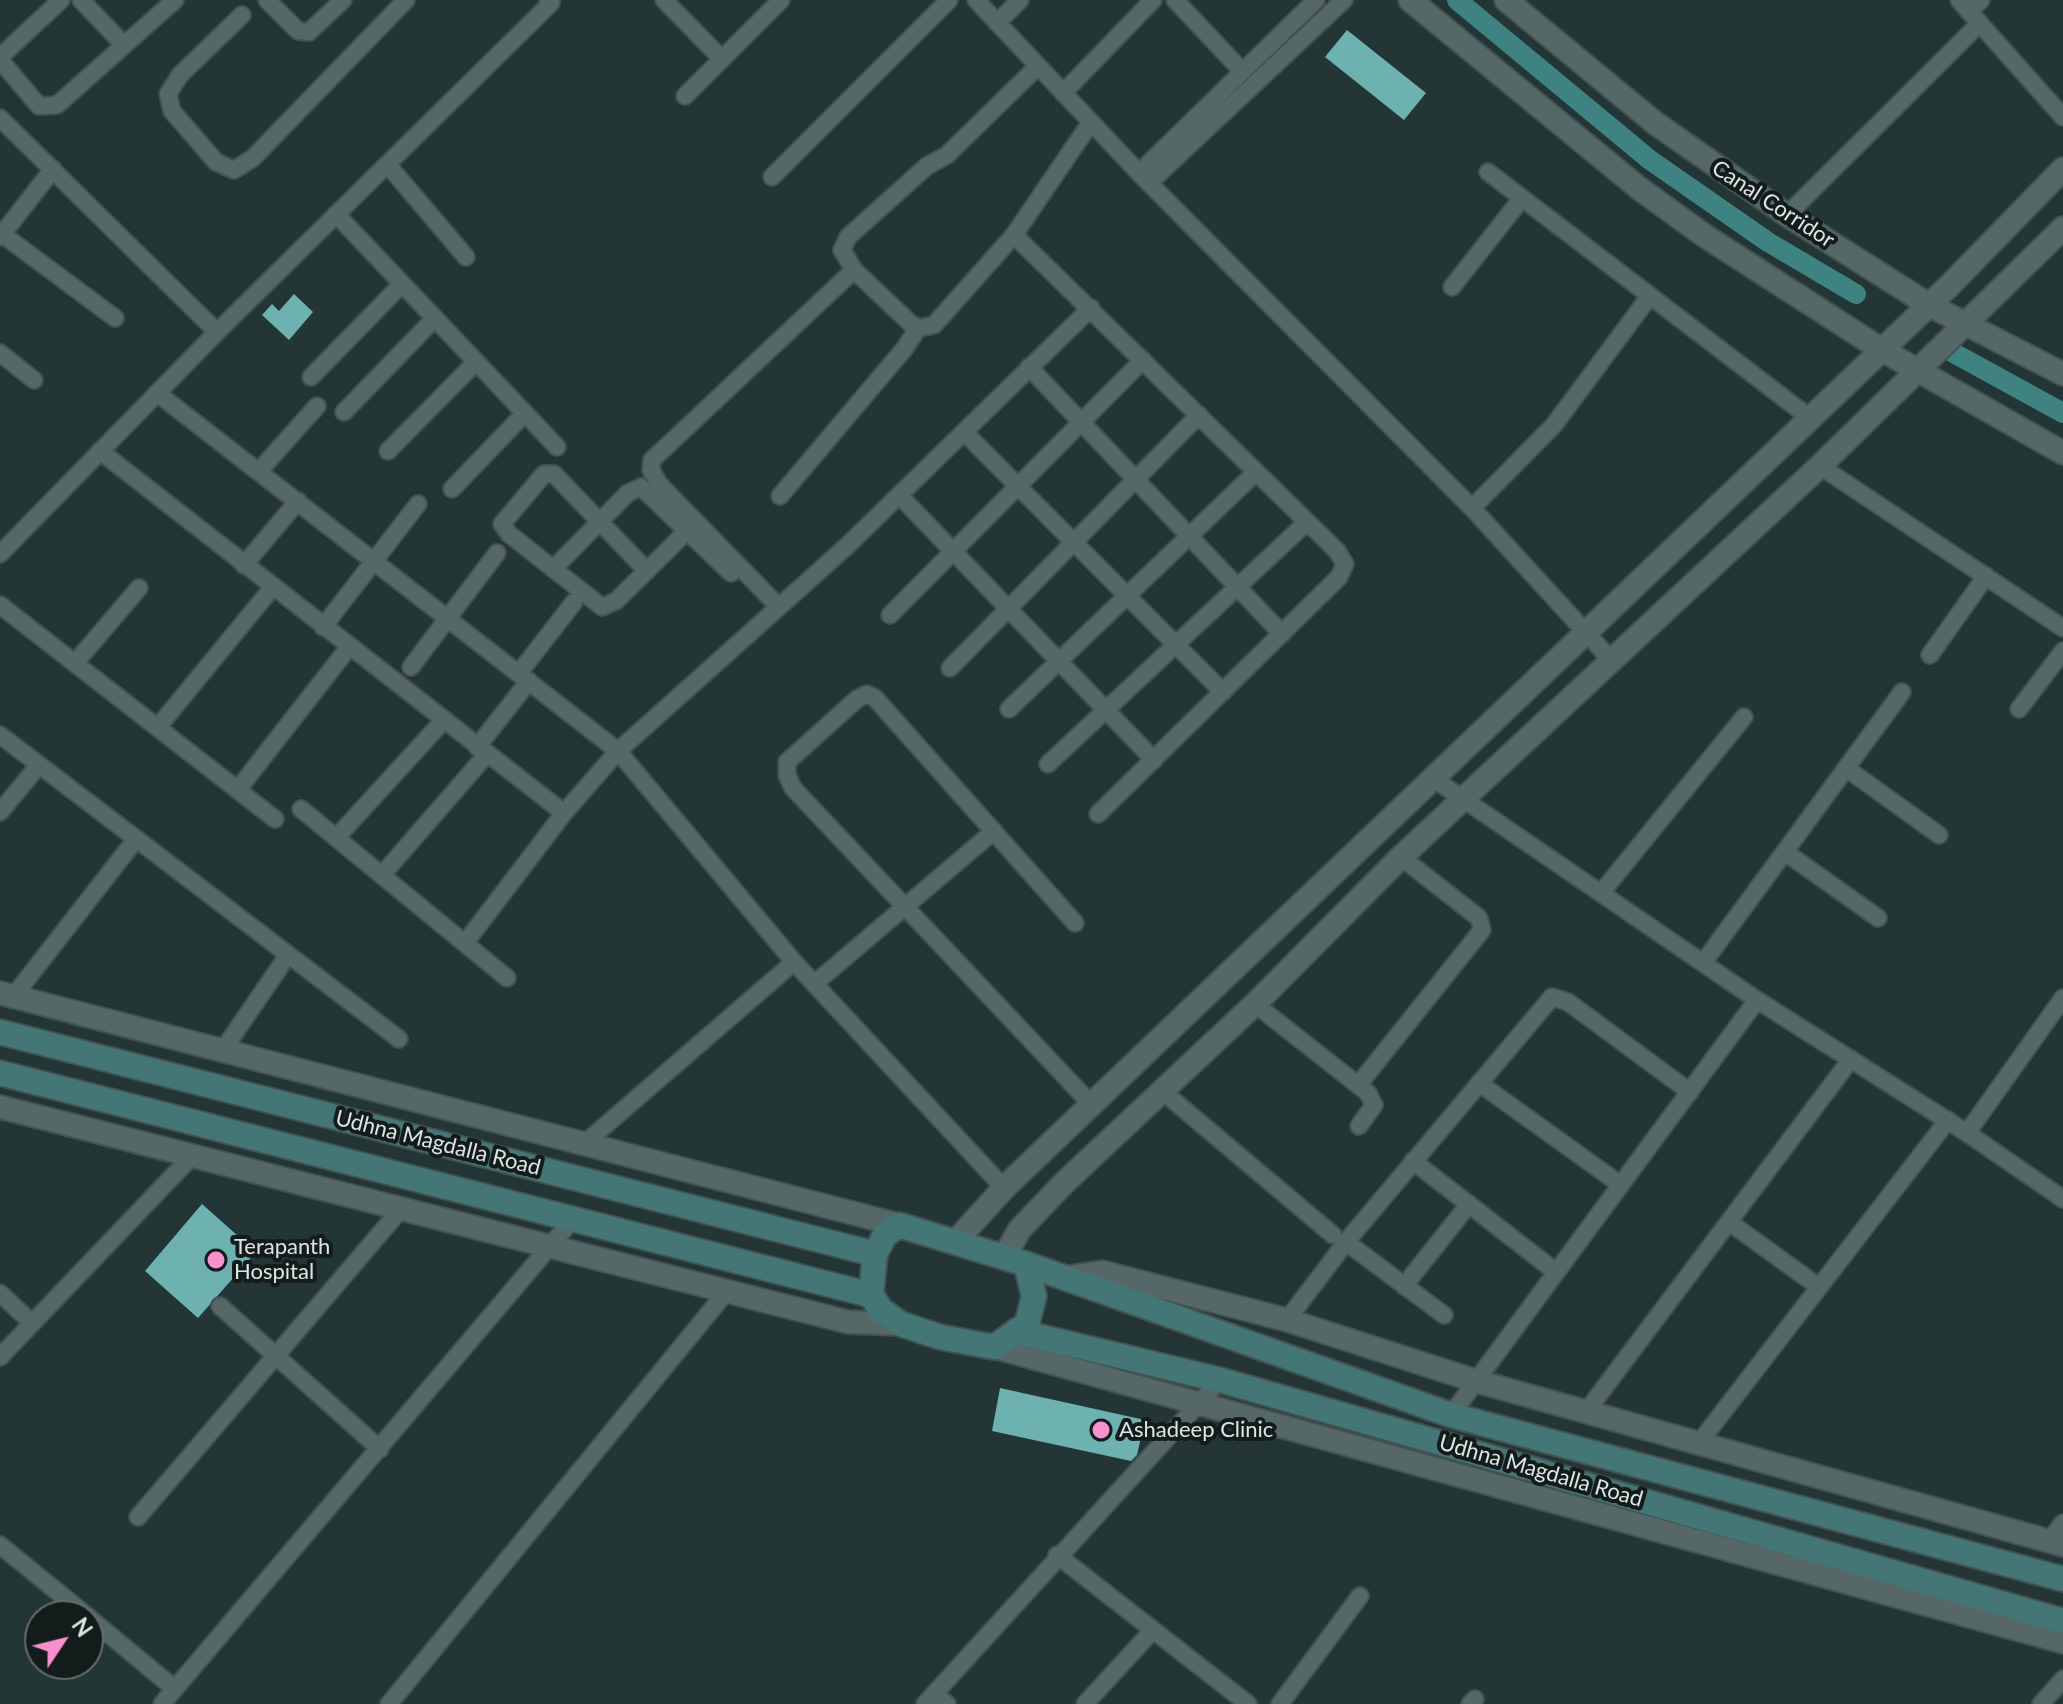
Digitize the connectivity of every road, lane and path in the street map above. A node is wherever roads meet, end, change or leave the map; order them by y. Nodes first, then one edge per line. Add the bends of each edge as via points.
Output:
1 (61, 0) edge
2 (81, 0) edge
3 (175, 0) edge
4 (267, 0) edge
5 (343, 0) edge
6 (406, 0) edge
7 (548, 0) edge
8 (664, 0) edge
9 (781, 0) edge
10 (949, 0) edge
11 (976, 0) edge
12 (1020, 0) edge
13 (1153, 0) edge
14 (1175, 0) edge
15 (1344, 0) edge
16 (1410, 0) edge
17 (1506, 0) edge
18 (1308, 2) edge
19 (1972, 9) edge
20 (242, 15) dead end
21 (997, 23) junction
22 (124, 45) junction
23 (0, 58) edge
24 (722, 59) junction
25 (1037, 67) junction
26 (1242, 71) junction
27 (1063, 93) junction
28 (685, 96) dead end
29 (2063, 117) edge
30 (0, 118) edge
31 (1091, 122) junction
32 (387, 164) junction
33 (53, 169) junction
34 (2063, 169) edge
35 (1488, 172) dead end
36 (772, 177) dead end
37 (1144, 178) junction
38 (1522, 198) junction
39 (336, 214) junction
40 (1787, 215) junction
41 (2063, 228) edge
42 (1, 235) edge
43 (1014, 235) junction
44 (466, 257) dead end
45 (854, 270) junction
46 (402, 284) junction
47 (1452, 287) dead end
48 (1649, 297) junction
49 (1929, 305) junction
50 (1091, 308) junction
51 (115, 318) dead end
52 (435, 318) junction
53 (1970, 322) junction
54 (918, 328) junction
55 (217, 332) junction
56 (1882, 350) junction
57 (0, 353) edge
58 (1143, 360) junction
59 (476, 362) junction
60 (1029, 367) junction
61 (1918, 370) junction
62 (2063, 374) edge
63 (311, 377) dead end
64 (34, 380) dead end
65 (157, 393) junction
66 (317, 406) dead end
67 (344, 412) dead end
68 (525, 413) junction
69 (1199, 415) junction
70 (1810, 418) junction
71 (1081, 422) junction
72 (964, 432) junction
73 (557, 447) dead end
74 (100, 451) junction
75 (388, 451) dead end
76 (2063, 453) edge
77 (1820, 466) junction
78 (259, 471) junction
79 (1256, 472) junction
80 (1136, 480) junction
81 (1018, 486) junction
82 (452, 489) dead end
83 (899, 495) junction
84 (780, 496) dead end
85 (298, 501) junction
86 (418, 504) dead end
87 (1472, 508) junction
88 (600, 522) junction
89 (1307, 522) junction
90 (687, 531) junction
91 (1189, 536) junction
92 (1074, 542) junction
93 (953, 551) junction
94 (497, 553) dead end
95 (0, 554) edge
96 (375, 563) junction
97 (244, 565) junction
98 (553, 569) junction
99 (647, 571) junction
100 (1986, 576) junction
101 (1238, 587) junction
102 (139, 588) dead end
103 (272, 588) junction
104 (1128, 596) junction
105 (574, 602) dead end
106 (0, 605) edge
107 (1009, 609) junction
108 (776, 610) junction
109 (890, 615) dead end
110 (450, 618) junction
111 (323, 627) junction
112 (2063, 628) edge
113 (1583, 632) junction
114 (1282, 634) junction
115 (1176, 645) junction
116 (349, 647) junction
117 (2063, 651) edge
118 (1930, 655) dead end
119 (1611, 660) junction
120 (1059, 661) junction
121 (75, 663) junction
122 (411, 667) dead end
123 (950, 668) dead end
124 (524, 677) junction
125 (1223, 692) junction
126 (1902, 692) dead end
127 (1009, 709) dead end
128 (2019, 709) dead end
129 (1106, 710) junction
130 (1744, 717) dead end
131 (443, 721) junction
132 (158, 727) junction
133 (0, 735) edge
134 (482, 751) junction
135 (618, 751) junction
136 (1154, 760) junction
137 (1048, 764) dead end
138 (39, 765) junction
139 (1846, 768) junction
140 (1434, 779) junction
141 (239, 788) junction
142 (1464, 800) junction
143 (301, 809) dead end
144 (0, 812) edge
145 (564, 813) junction
146 (1098, 814) dead end
147 (275, 819) dead end
148 (994, 831) junction
149 (1939, 835) dead end
150 (336, 838) junction
151 (136, 839) junction
152 (1785, 852) junction
153 (1401, 857) junction
154 (382, 875) junction
155 (1601, 893) junction
156 (904, 905) junction
157 (1878, 918) dead end
158 (1075, 923) dead end
159 (465, 943) junction
160 (288, 955) junction
161 (794, 962) junction
162 (1703, 963) junction
163 (507, 978) dead end
164 (814, 984) junction
165 (7, 995) edge
166 (2063, 998) edge
167 (1757, 1000) junction
168 (1255, 1004) junction
169 (0, 1032) edge
170 (399, 1039) dead end
171 (223, 1050) junction
172 (1851, 1059) junction
173 (0, 1073) edge
174 (1479, 1083) junction
175 (1359, 1084) junction
176 (1161, 1090) junction
177 (1690, 1092) junction
178 (1092, 1105) junction
179 (0, 1107) edge
180 (1948, 1120) junction
181 (1359, 1126) dead end
182 (1967, 1133) junction
183 (585, 1143) junction
184 (192, 1156) junction
185 (1413, 1161) junction
186 (1621, 1185) junction
187 (1004, 1188) junction
188 (2063, 1199) edge
189 (1469, 1204) junction
190 (401, 1209) junction
191 (573, 1219) junction
192 (1729, 1222) junction
193 (899, 1225) junction
194 (1339, 1238) junction
195 (956, 1241) junction
196 (552, 1247) junction
197 (875, 1254) junction
198 (1015, 1260) junction
199 (1556, 1272) junction
200 (1062, 1278) junction
201 (1404, 1286) junction
202 (1819, 1287) junction
203 (727, 1291) junction
204 (0, 1293) edge
205 (871, 1295) junction
206 (220, 1306) dead end
207 (1444, 1315) dead end
208 (1287, 1320) junction
209 (32, 1323) junction
210 (901, 1324) junction
211 (1016, 1331) junction
212 (994, 1347) junction
213 (276, 1356) junction
214 (0, 1357) edge
215 (1220, 1380) junction
216 (1476, 1381) junction
217 (1198, 1405) junction
218 (1586, 1412) junction
219 (1451, 1415) junction
220 (1699, 1443) junction
221 (380, 1449) junction
222 (138, 1517) dead end
223 (2058, 1536) edge
224 (0, 1545) edge
225 (1057, 1555) junction
226 (2063, 1579) edge
227 (1360, 1596) dead end
228 (66, 1600) edge
229 (2063, 1621) edge
230 (1153, 1630) junction
231 (104, 1631) edge
232 (2063, 1642) edge
233 (2063, 1679) edge
234 (175, 1689) junction
235 (935, 1701) edge
236 (162, 1704) edge
237 (389, 1704) edge
238 (1085, 1704) edge
239 (1248, 1704) edge
240 (1280, 1704) edge
241 (2041, 1704) edge

1 - 23 street
2 - 22 street
3 - 22 street
4 - 5 street via 298,31 309,32
6 - 20 street via 253,158 234,170 216,162 172,111 168,94 180,75
7 - 32 street via 551,3
8 - 24 street
9 - 24 street
10 - 36 street
11 - 21 street
12 - 21 street
13 - 27 street
14 - 26 street
15 - 37 street
16 - 56 street via 1640,189
17 - 40 street, Canal Corridor via 1655,123
18 - 26 street
19 - 29 street
19 - 40 street
21 - 25 street
22 - 23 street via 48,108 39,106
24 - 28 street
25 - 27 street
25 - 45 street via 947,155 927,166 848,237 842,250
26 - 37 street
27 - 31 street
30 - 33 street
31 - 37 street
31 - 43 street
32 - 39 street
32 - 44 street
33 - 42 street
33 - 55 street
34 - 49 street
35 - 38 street
37 - 87 street
38 - 47 street
38 - 48 street
39 - 46 street
39 - 55 street
40 - 49 street, Canal Corridor
41 - 53 street
42 - 51 street
43 - 50 street
43 - 54 street via 934,325
45 - 54 street
45 - 108 street via 652,460 659,484
46 - 52 street
46 - 63 street
48 - 70 street
48 - 87 street via 1554,425
49 - 53 street, Canal Corridor
49 - 56 street
50 - 58 street
50 - 60 street
52 - 59 street
52 - 67 street
53 - 61 street
53 - 62 street, Canal Corridor
54 - 84 street
55 - 65 street
56 - 61 street
56 - 70 street
57 - 64 street
58 - 69 street
58 - 71 street
59 - 68 street
59 - 75 street
60 - 71 street
60 - 72 street
61 - 76 street
61 - 77 street
65 - 74 street
65 - 78 street
66 - 78 street
68 - 73 street
68 - 82 street
69 - 79 street
69 - 80 street
70 - 113 street
71 - 80 street
71 - 81 street
72 - 81 street
72 - 83 street
74 - 95 street
74 - 97 street
77 - 100 street
77 - 119 street
78 - 85 street
79 - 89 street
79 - 91 street
80 - 91 street
80 - 92 street
81 - 92 street
81 - 93 street
83 - 93 street
83 - 108 street
85 - 96 street
85 - 97 street
86 - 96 street
87 - 113 street
88 - 90 street via 641,487
88 - 98 street
88 - 98 street via 554,474 544,474 502,524
88 - 99 street
89 - 101 street
89 - 114 street via 1342,558 1343,571
90 - 99 street
90 - 108 street
91 - 101 street
91 - 104 street
92 - 104 street
92 - 107 street
93 - 107 street
93 - 109 street
94 - 110 street
96 - 110 street
96 - 111 street
97 - 103 street
98 - 99 street via 609,608
100 - 112 street
100 - 118 street
101 - 114 street
101 - 115 street
102 - 121 street
103 - 111 street
103 - 132 street
104 - 115 street
104 - 120 street
105 - 124 street
106 - 121 street
107 - 120 street
107 - 123 street
108 - 135 street
110 - 122 street
110 - 124 street
111 - 116 street
113 - 119 street
113 - 140 street
114 - 125 street
115 - 125 street
115 - 129 street
116 - 131 street
116 - 141 street
117 - 128 street
119 - 142 street
120 - 127 street
120 - 129 street
121 - 132 street
124 - 134 street
124 - 135 street
125 - 136 street
126 - 139 street
129 - 136 street
129 - 137 street
130 - 155 street
131 - 134 street
131 - 150 street
132 - 141 street
133 - 138 street
134 - 145 street
134 - 154 street
135 - 145 street
135 - 161 street
136 - 146 street
138 - 144 street
138 - 151 street
139 - 149 street
139 - 152 street
140 - 142 street
140 - 178 street
141 - 147 street
142 - 153 street
142 - 155 street
143 - 150 street
145 - 159 street
148 - 156 street
148 - 156 street via 875,698 867,694 857,699 794,754 787,762 787,775 793,788
148 - 158 street
150 - 154 street
151 - 160 street
151 - 165 street
152 - 157 street
152 - 162 street
153 - 168 street
153 - 175 street via 1479,918 1482,930
154 - 159 street
155 - 162 street
156 - 164 street
156 - 178 street
159 - 163 street
160 - 170 street
160 - 171 street
161 - 164 street
161 - 183 street
162 - 167 street
164 - 187 street
165 - 171 street
166 - 182 street
167 - 172 street
167 - 177 street
168 - 175 street
168 - 176 street
169 - 197 main road, Udhna Magdalla Road
171 - 183 street
172 - 180 street
172 - 192 street
173 - 191 main road, Udhna Magdalla Road
174 - 177 street via 1546,1002 1560,997
174 - 185 street
174 - 186 street
175 - 181 street via 1374,1105
176 - 194 street
176 - 198 street via 1020,1229
177 - 186 street
178 - 187 street
179 - 184 street
180 - 182 street
180 - 202 street
182 - 188 street
183 - 193 street
184 - 190 street
184 - 209 street
185 - 189 street
185 - 194 street
186 - 199 street
187 - 195 street
189 - 199 street
189 - 201 street
190 - 196 street
190 - 213 street
191 - 196 street
191 - 205 main road, Udhna Magdalla Road
192 - 202 street
192 - 218 street
193 - 195 main road
193 - 197 main road via 885,1235
194 - 201 street
194 - 208 street
195 - 198 main road
196 - 203 street
196 - 221 street
197 - 205 main road
198 - 200 main road
198 - 211 main road via 1034,1296 1027,1324
199 - 216 street
200 - 208 street via 1102,1272
200 - 219 main road
201 - 207 street
202 - 220 street
203 - 210 street via 848,1322
203 - 237 street
204 - 209 street
205 - 210 main road
206 - 213 street
208 - 216 street
209 - 214 street
210 - 212 main road
211 - 212 main road
211 - 215 main road, Udhna Magdalla Road
212 - 217 street
213 - 221 street
213 - 222 street
215 - 217 street
215 - 229 main road, Udhna Magdalla Road
216 - 218 street
216 - 219 street
217 - 225 street
217 - 232 street
218 - 220 street
219 - 226 main road
220 - 223 street
221 - 234 street
224 - 228 street
225 - 230 street
225 - 235 street
227 - 240 street
230 - 238 street
230 - 239 street
231 - 234 street
233 - 241 street
234 - 236 street

